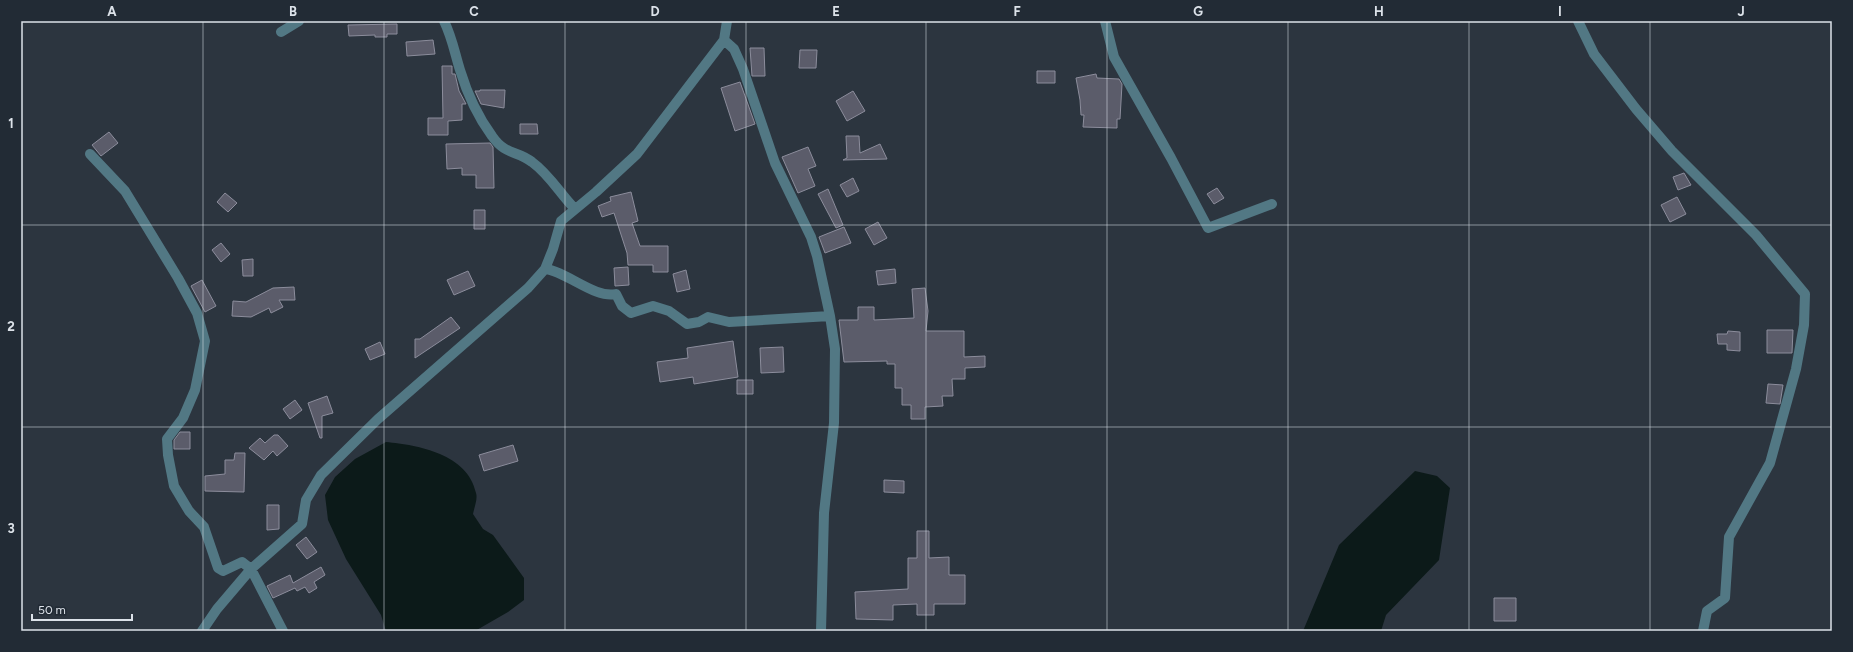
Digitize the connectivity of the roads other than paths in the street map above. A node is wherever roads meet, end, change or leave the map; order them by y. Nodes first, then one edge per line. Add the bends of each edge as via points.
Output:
1 (299, 21) edge
2 (444, 21) edge
3 (727, 21) edge
4 (1105, 21) edge
5 (1578, 21) edge
6 (281, 32) dead end
7 (724, 40) junction
8 (90, 154) dead end
9 (1272, 204) dead end
10 (575, 209) junction
11 (544, 269) junction
12 (830, 316) junction
13 (251, 569) junction
14 (202, 631) edge
15 (283, 631) edge
16 (821, 631) edge
17 (1703, 631) edge

1 - 6 street
2 - 10 street via 465,84 492,137 505,150 531,161 550,178
3 - 7 street
4 - 9 street via 1114,57 1168,151 1208,228
5 - 17 street via 1594,54 1636,109 1672,151 1756,235 1805,294 1804,325 1796,369 1770,463 1729,537 1725,598 1707,611
7 - 10 street via 636,154
7 - 12 street via 734,49 743,69 775,162 811,237 818,256
8 - 13 street via 125,191 197,313 205,341 195,390 183,418 167,439 174,486 189,511 204,527 218,568 223,572 242,562
10 - 11 street via 562,221
11 - 12 street via 554,270 608,296 616,294 622,306 631,313 653,306 669,311 687,324 708,317 729,322
11 - 13 street via 522,293 378,418 321,475 306,500 302,524
12 - 16 street via 835,349 834,422 824,513
13 - 14 street
13 - 15 street

